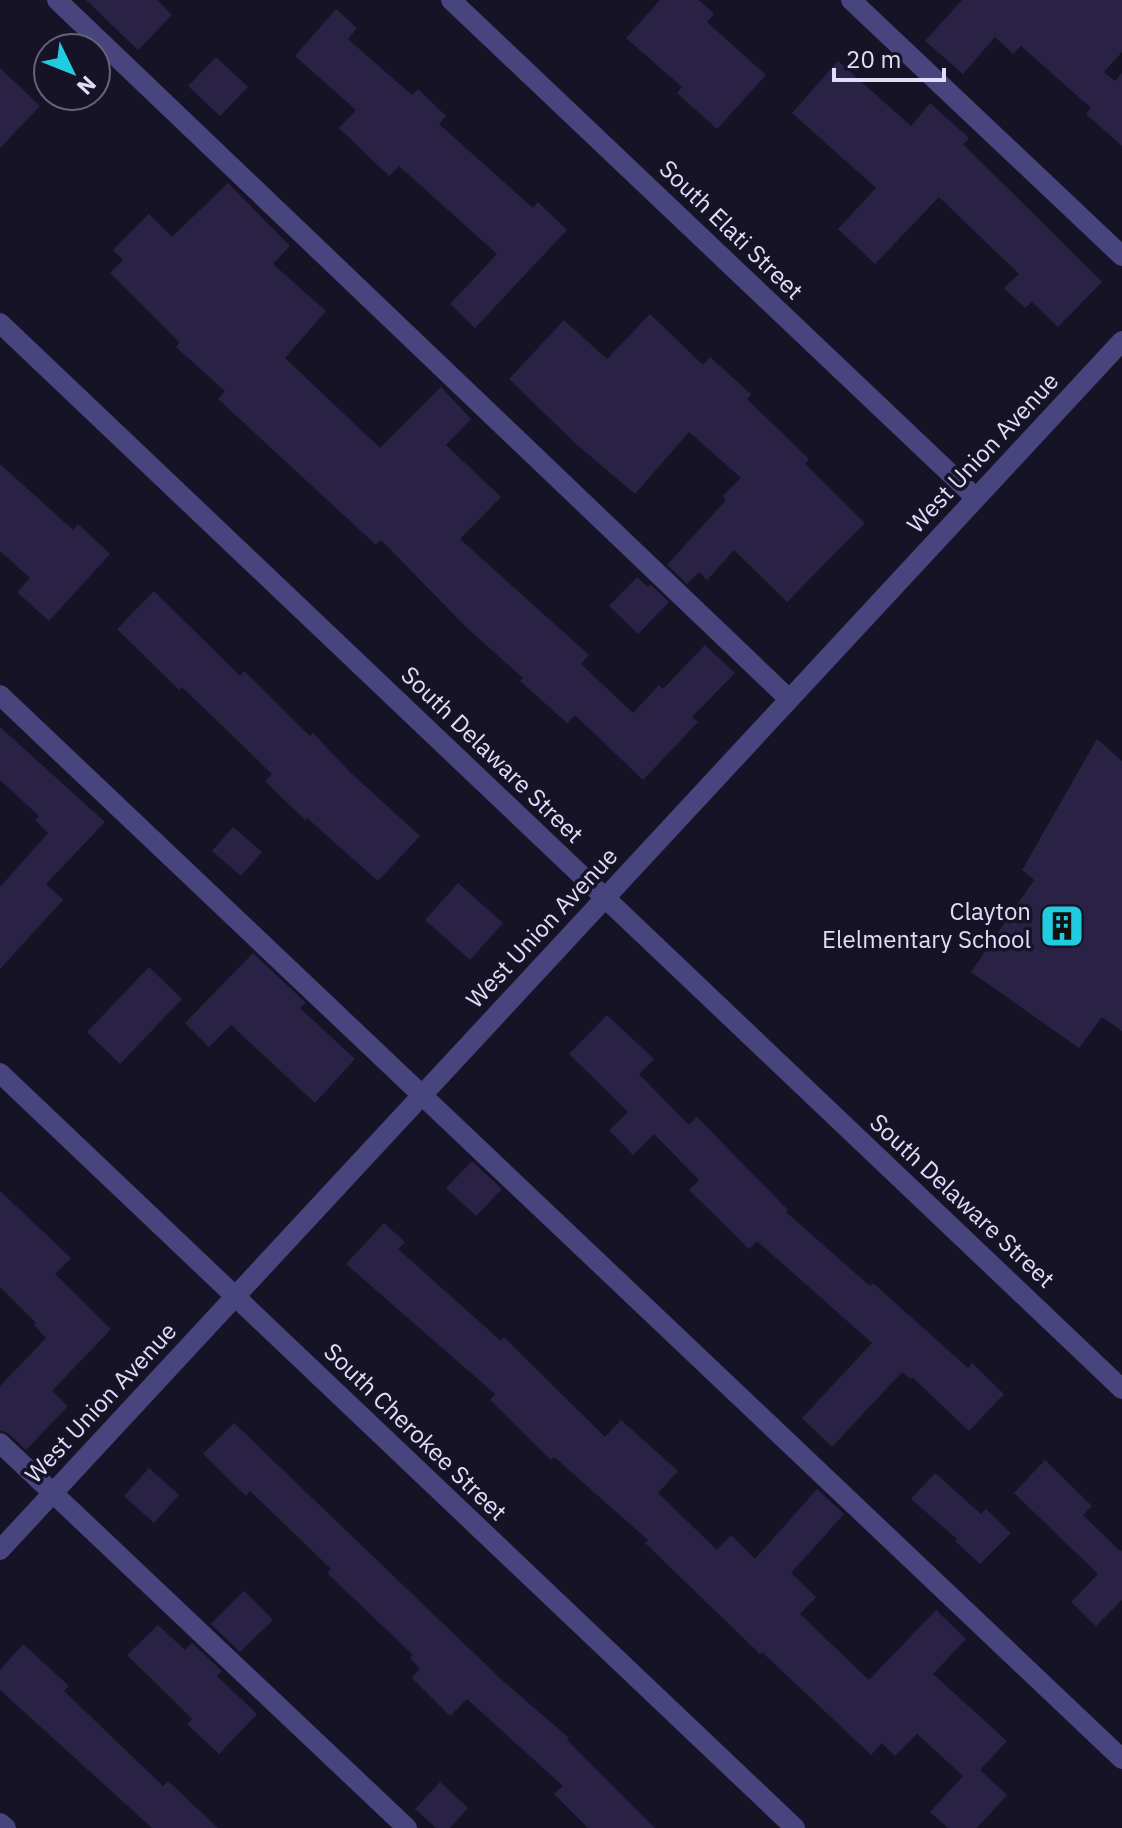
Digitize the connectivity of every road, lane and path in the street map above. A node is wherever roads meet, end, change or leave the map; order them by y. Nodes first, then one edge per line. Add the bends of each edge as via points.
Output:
1 (57, 0) edge
2 (451, 0) edge
3 (851, 0) edge
4 (1122, 256) edge
5 (0, 323) edge
6 (1122, 341) edge
7 (976, 498) junction
8 (0, 695) edge
9 (789, 699) junction
10 (605, 898) junction
11 (0, 1073) edge
12 (422, 1095) junction
13 (235, 1296) junction
14 (1122, 1389) edge
15 (0, 1443) edge
16 (53, 1493) junction
17 (0, 1550) edge
18 (1122, 1759) edge
19 (0, 1823) edge
20 (6, 1828) edge
21 (407, 1828) edge
22 (795, 1828) edge

1 - 9 street
2 - 7 street, South Elati Street
3 - 4 street
5 - 10 street, South Delaware Street
6 - 7 street, West Union Avenue
7 - 9 street, West Union Avenue
8 - 12 street
9 - 10 street, West Union Avenue
10 - 12 street, West Union Avenue
10 - 14 street, South Delaware Street
11 - 13 street, South Cherokee Street
12 - 13 street, West Union Avenue
12 - 18 street
13 - 16 street, West Union Avenue
13 - 22 street, South Cherokee Street
15 - 16 street
16 - 17 street, West Union Avenue
16 - 21 street
19 - 20 street

